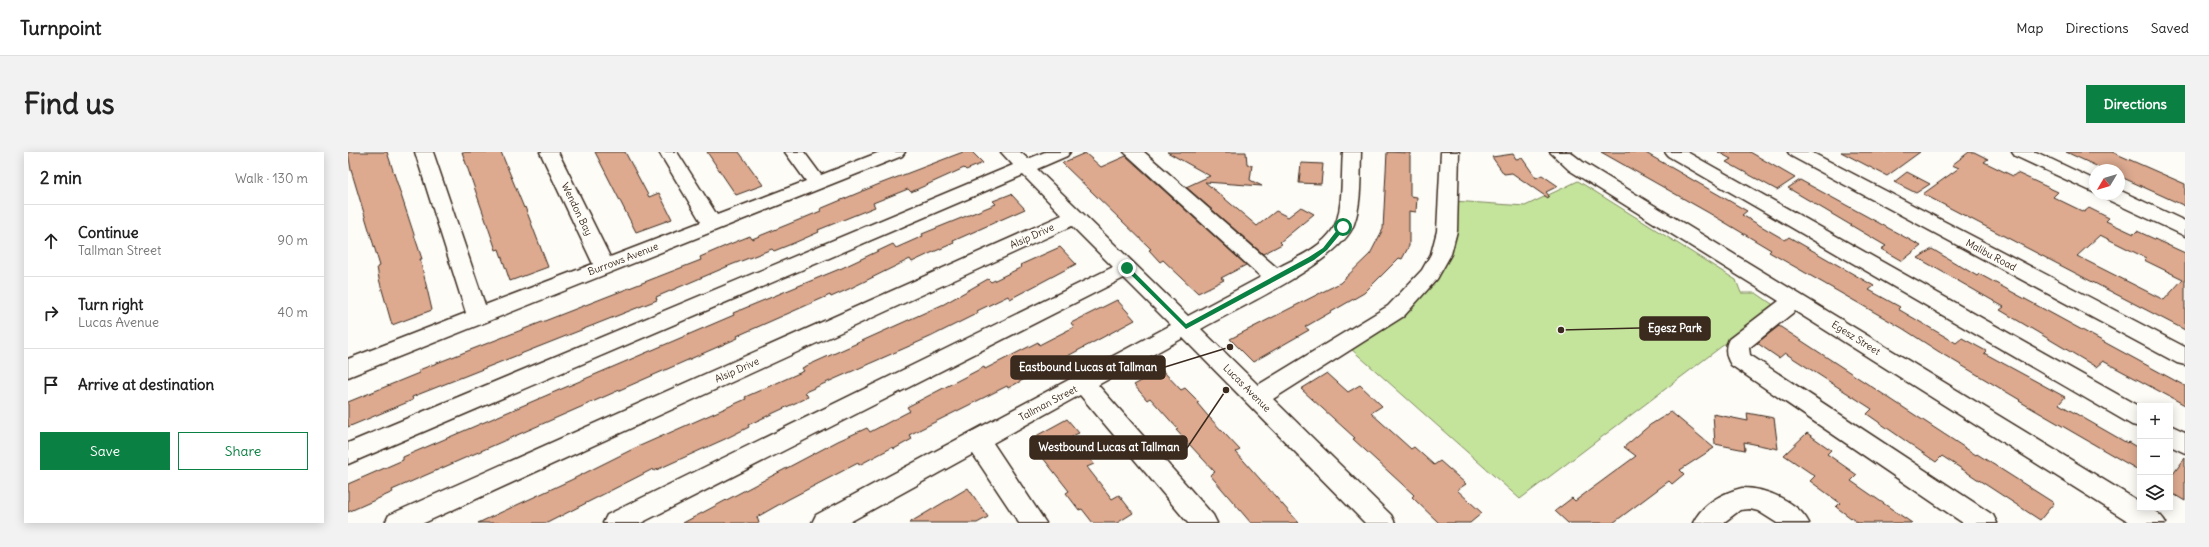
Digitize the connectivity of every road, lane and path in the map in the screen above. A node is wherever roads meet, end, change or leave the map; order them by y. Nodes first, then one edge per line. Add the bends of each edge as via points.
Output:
1 (424, 152) edge
2 (549, 152) edge
3 (668, 152) edge
4 (794, 152) edge
5 (896, 152) edge
6 (1061, 152) edge
7 (1133, 152) edge
8 (1352, 152) edge
9 (1450, 152) edge
10 (1559, 152) edge
11 (1674, 152) edge
12 (1797, 152) edge
13 (2021, 152) edge
14 (1017, 159) edge
15 (818, 183) junction
16 (2089, 184) edge
17 (2124, 200) edge
18 (1075, 217) junction
19 (712, 224) junction
20 (2185, 229) edge
21 (604, 266) junction
22 (1127, 268) junction
23 (1276, 279) junction
24 (1795, 300) junction
25 (478, 316) junction
26 (1186, 327) junction
27 (2185, 357) edge
28 (349, 363) edge
29 (1084, 384) junction
30 (1256, 398) junction
31 (2137, 416) edge
32 (2173, 437) edge
33 (977, 440) junction
34 (2185, 443) edge
35 (348, 454) edge
36 (398, 523) edge
37 (616, 523) edge
38 (825, 523) edge
39 (1033, 523) edge
40 (1204, 523) edge
41 (1382, 523) edge
42 (1706, 523) edge
43 (1796, 523) edge
44 (1984, 523) edge
45 (2154, 523) edge

1 - 25 street
2 - 21 street, Wendon Bay
3 - 19 street
4 - 15 street
5 - 15 street, Burrows Avenue
6 - 14 street
7 - 23 street
8 - 23 street, Tallman Street via 1347,215 1343,227 1325,249
9 - 30 street via 1447,231 1441,254 1430,274 1396,311
10 - 24 street, Egesz Street via 1576,166
11 - 31 street
12 - 27 street, Malibu Road
13 - 16 street
14 - 18 street, Lucas Avenue
14 - 35 street
15 - 19 street, Burrows Avenue
17 - 20 street
18 - 22 street, Lucas Avenue
18 - 36 street, Alsip Drive
19 - 21 street, Burrows Avenue
21 - 25 street, Burrows Avenue
22 - 26 street, Lucas Avenue
22 - 37 street
23 - 26 street, Tallman Street
24 - 44 street via 1737,345 1738,359
24 - 45 street, Egesz Street
25 - 28 street, Burrows Avenue
26 - 29 street, Tallman Street
26 - 30 street, Lucas Avenue
29 - 33 street, Tallman Street
29 - 40 street
30 - 41 street, Lucas Avenue
32 - 34 street
33 - 38 street, Tallman Street
33 - 39 street
42 - 43 street via 1732,501 1743,498 1765,502

